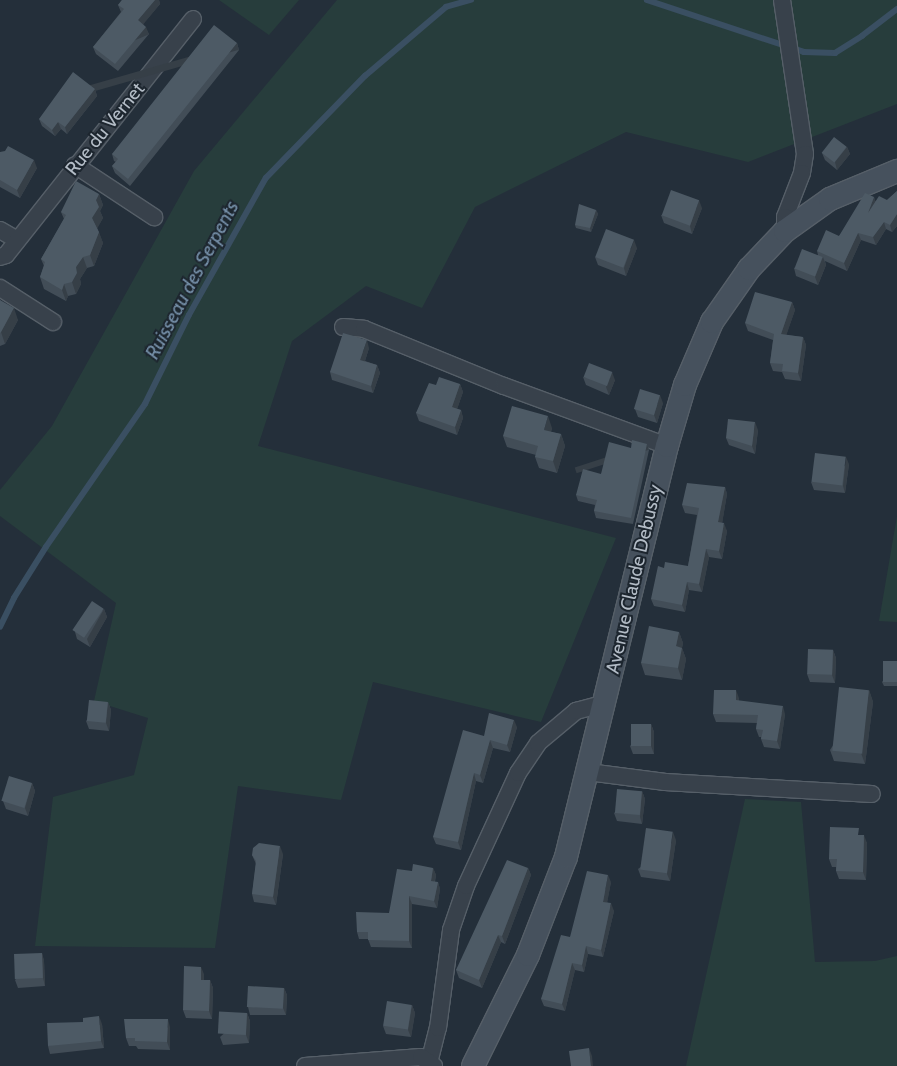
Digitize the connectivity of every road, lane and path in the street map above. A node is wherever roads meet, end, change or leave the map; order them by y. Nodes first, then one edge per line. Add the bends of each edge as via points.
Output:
1 (782, 0) edge
2 (193, 19) dead end
3 (75, 165) junction
4 (897, 171) edge
5 (154, 217) dead end
6 (0, 230) edge
7 (785, 231) junction
8 (17, 240) junction
9 (0, 257) edge
10 (0, 288) edge
11 (53, 322) dead end
12 (343, 327) dead end
13 (667, 446) junction
14 (604, 703) junction
15 (588, 772) junction
16 (872, 794) dead end
17 (432, 1064) edge
18 (305, 1066) edge
19 (473, 1066) edge

1 - 7 street via 805,154 802,173 785,217
2 - 3 street, Rue du Vernet
3 - 5 street
3 - 8 street, Rue du Vernet
4 - 7 main road, Avenue Claude Debussy via 830,198
6 - 8 street
7 - 13 main road, Avenue Claude Debussy via 749,269 712,322 685,385
8 - 9 street, Rue du Vernet via 6,255
10 - 11 street
12 - 13 street via 364,329 504,386
13 - 14 main road, Avenue Claude Debussy
14 - 15 main road, Avenue Claude Debussy
14 - 17 street via 576,711 538,743 518,773 468,881 451,930
15 - 16 street via 665,782
15 - 19 main road, Avenue Claude Debussy via 566,857 528,955
17 - 18 street via 421,1057

